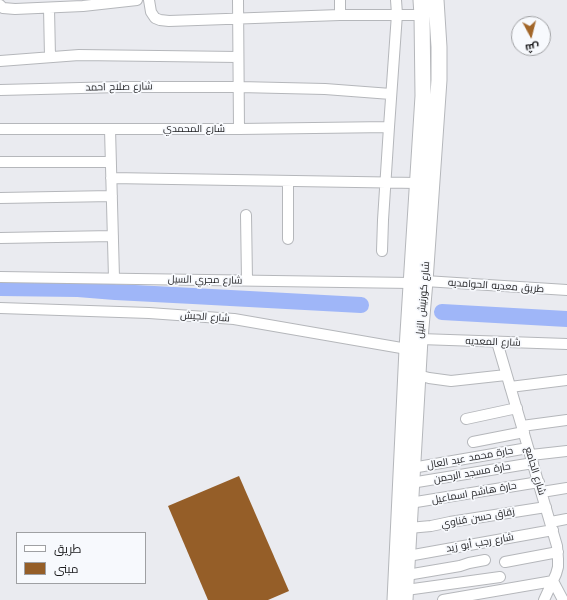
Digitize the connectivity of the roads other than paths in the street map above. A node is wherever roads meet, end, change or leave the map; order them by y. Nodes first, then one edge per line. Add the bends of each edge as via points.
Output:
1 (137, 0) edge
2 (149, 0) edge
3 (238, 0) edge
4 (340, 0) edge
5 (396, 0) edge
6 (436, 0) edge
7 (83, 3) edge
8 (0, 5) edge
9 (422, 7) edge
10 (49, 8) junction
11 (397, 14) junction
12 (340, 15) junction
13 (238, 18) junction
14 (50, 57) junction
15 (238, 57) junction
16 (0, 61) edge
17 (239, 87) junction
18 (0, 90) edge
19 (391, 94) junction
20 (389, 127) junction
21 (0, 129) edge
22 (110, 129) junction
23 (240, 129) junction
24 (0, 162) edge
25 (111, 162) junction
26 (111, 178) junction
27 (288, 181) junction
28 (386, 183) junction
29 (417, 183) junction
30 (112, 196) junction
31 (0, 198) edge
32 (246, 215) dead end
33 (113, 236) junction
34 (0, 238) edge
35 (288, 238) dead end
36 (382, 251) dead end
37 (0, 277) edge
38 (114, 278) junction
39 (247, 280) junction
40 (418, 282) junction
41 (567, 290) edge
42 (0, 308) edge
43 (420, 339) junction
44 (497, 342) junction
45 (567, 344) edge
46 (407, 349) junction
47 (418, 375) junction
48 (506, 375) junction
49 (567, 380) edge
50 (510, 387) junction
51 (517, 408) junction
52 (466, 419) dead end
53 (567, 420) edge
54 (523, 429) junction
55 (473, 442) dead end
56 (567, 451) edge
57 (531, 455) junction
58 (412, 468) junction
59 (539, 482) junction
60 (411, 483) junction
61 (567, 488) edge
62 (542, 492) junction
63 (410, 504) junction
64 (546, 507) junction
65 (567, 520) edge
66 (552, 526) junction
67 (409, 528) junction
68 (408, 556) junction
69 (561, 557) edge
70 (485, 560) dead end
71 (505, 562) dead end
72 (407, 575) junction
73 (500, 577) dead end
74 (553, 582) junction
75 (406, 595) edge
76 (395, 600) edge
77 (444, 600) edge
78 (544, 600) edge
79 (563, 600) edge

1 - 7 street
2 - 13 street via 151,12 160,20
3 - 13 street
4 - 12 street
5 - 11 street
6 - 40 highway, شارع كورنيش النيل via 439,80
7 - 10 street
8 - 10 street via 3,8 15,9
9 - 11 street
9 - 29 highway, شارع كورنيش النيل via 423,96
10 - 14 street
11 - 12 street
11 - 19 street
12 - 13 street
13 - 15 street
14 - 15 street
14 - 16 street
15 - 17 street
17 - 18 street, شارع صلاح احمد
17 - 19 street, شارع صلاح احمد
17 - 23 street
19 - 20 street
20 - 23 street, شارع المحمدي
20 - 28 street
21 - 22 street, شارع المحمدي
22 - 23 street, شارع المحمدي
22 - 25 street
24 - 25 street
25 - 26 street
26 - 27 street
26 - 30 street
27 - 28 street
27 - 35 street
28 - 29 street
28 - 36 street
29 - 40 highway, شارع كورنيش النيل
30 - 31 street
30 - 33 street
32 - 39 street
33 - 34 street
33 - 38 street
37 - 38 street, شارع مجري السيل
38 - 39 street, شارع مجري السيل
39 - 40 street, شارع مجري السيل
40 - 41 street, طريق معديه الحوامديه
40 - 43 highway, شارع كورنيش النيل
40 - 46 highway, شارع كورنيش النيل
42 - 46 street, شارع الجيش via 149,313 234,319
43 - 44 street, شارع المعديه
43 - 47 highway, شارع كورنيش النيل
44 - 45 street, شارع المعديه
44 - 48 street, شارع الجامع
46 - 76 highway, شارع كورنيش النيل
47 - 48 street via 451,381
47 - 58 highway, شارع كورنيش النيل
48 - 50 street, شارع الجامع
49 - 50 street
50 - 51 street, شارع الجامع
51 - 52 street
51 - 54 street, شارع الجامع
53 - 54 street
54 - 55 street
54 - 57 street, شارع الجامع
56 - 57 street
57 - 58 street, حارة محمد عبد العال
57 - 59 street, شارع الجامع
57 - 60 street, حارة مسجد الرحمن
58 - 60 highway, شارع كورنيش النيل
59 - 62 street, شارع الجامع
59 - 63 street, حارة هاشم اسماعيل
60 - 63 highway, شارع كورنيش النيل
61 - 62 street
62 - 64 street, شارع الجامع
63 - 67 highway, شارع كورنيش النيل
64 - 66 street, شارع الجامع
64 - 67 street, زقاق حسن قناوي
65 - 66 street, شارع رجب أبو زيد
66 - 68 street, شارع رجب أبو زيد
66 - 69 street, شارع الجامع
67 - 68 highway, شارع كورنيش النيل
68 - 72 highway, شارع كورنيش النيل
69 - 71 street
69 - 74 street, شارع الجامع
70 - 72 street
72 - 75 highway, شارع كورنيش النيل
73 - 75 street
74 - 77 street
74 - 78 street, شارع الجامع
74 - 79 street

